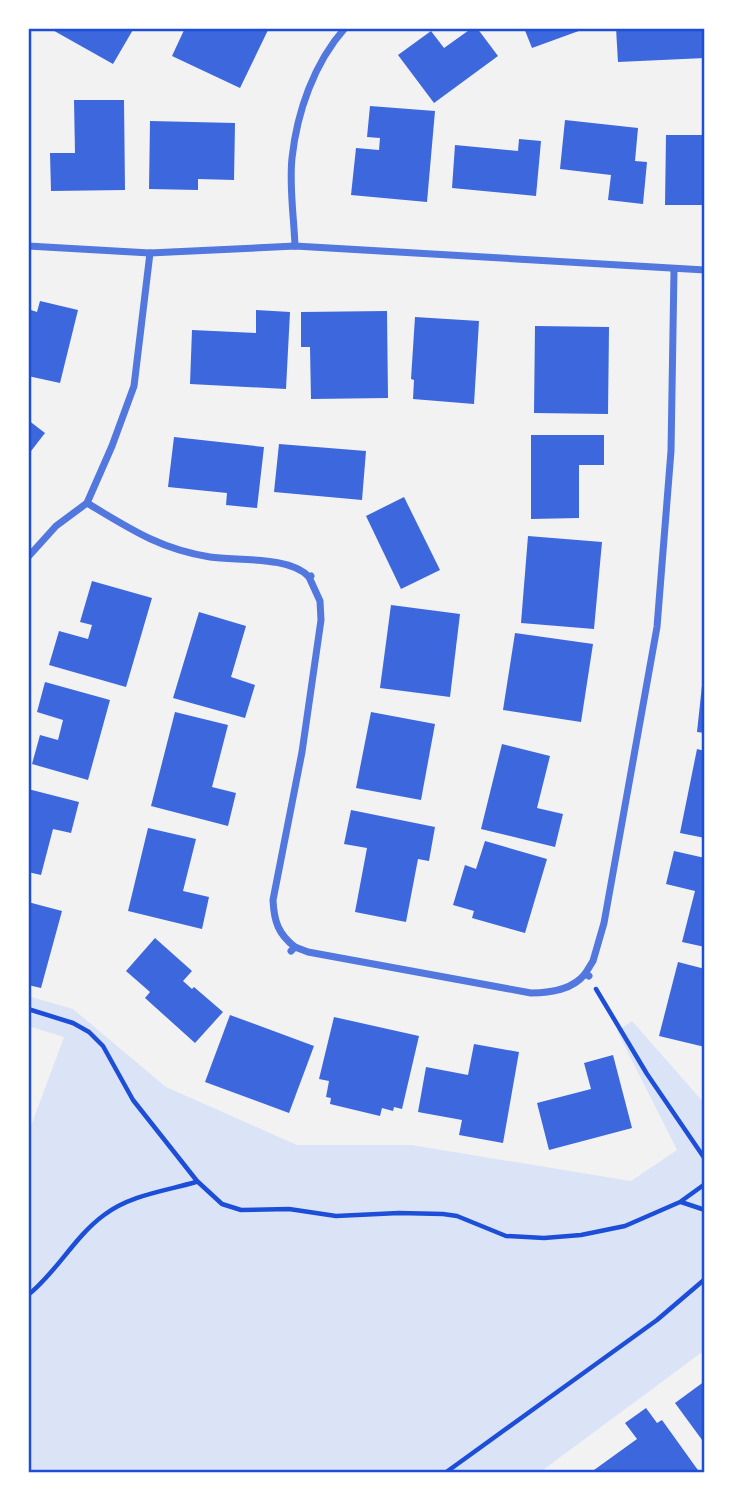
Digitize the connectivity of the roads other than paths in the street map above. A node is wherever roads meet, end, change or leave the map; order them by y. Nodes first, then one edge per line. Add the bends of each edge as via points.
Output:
1 (345, 28) edge
2 (28, 246) edge
3 (295, 246) junction
4 (150, 253) junction
5 (674, 270) junction
6 (705, 270) edge
7 (87, 503) junction
8 (28, 557) edge

1 - 3 street via 328,47 299,118 292,160
2 - 4 street
3 - 4 street
3 - 5 street
4 - 7 street via 134,386
5 - 6 street
5 - 7 street via 671,451 657,627 604,923 587,975 553,993 531,993 293,949 274,922 273,900 302,752 321,620 320,601 310,576 290,564 177,550 149,540
7 - 8 street via 55,526

